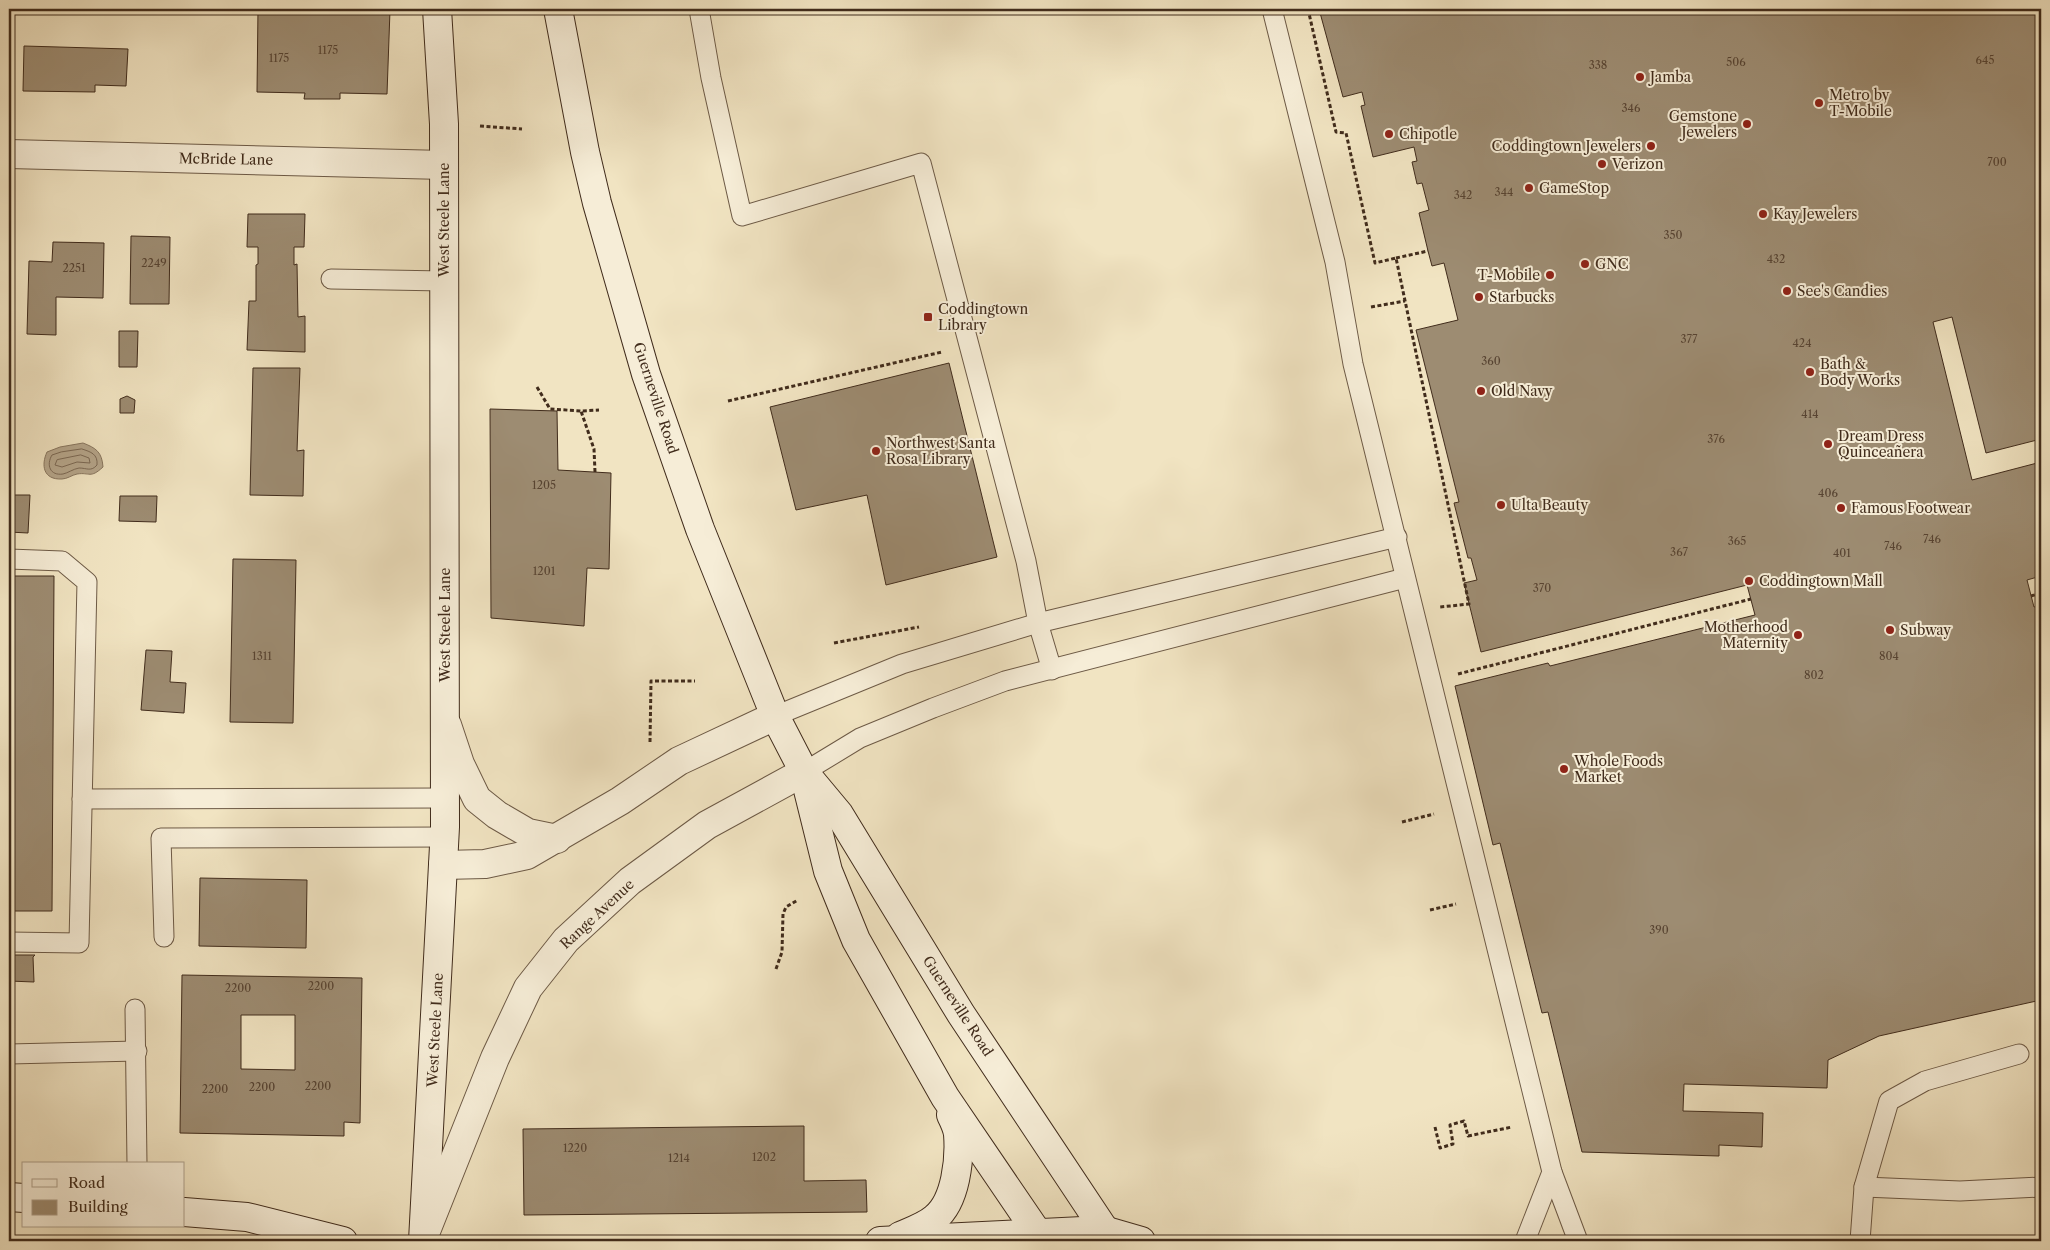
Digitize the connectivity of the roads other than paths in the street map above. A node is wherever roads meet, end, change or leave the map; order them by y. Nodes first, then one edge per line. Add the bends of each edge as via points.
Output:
1 (437, 9) edge
2 (558, 9) edge
3 (699, 9) edge
4 (1272, 9) edge
5 (9, 154) edge
6 (444, 165) junction
7 (330, 279) dead end
8 (444, 280) junction
9 (1396, 537) junction
10 (9, 559) edge
11 (1405, 578) junction
12 (1038, 623) junction
13 (1052, 670) junction
14 (775, 716) junction
15 (445, 720) junction
16 (804, 772) junction
17 (445, 798) junction
18 (82, 799) junction
19 (444, 837) junction
20 (557, 839) junction
21 (443, 866) junction
22 (164, 937) dead end
23 (9, 942) edge
24 (136, 1009) dead end
25 (136, 1051) junction
26 (9, 1054) edge
27 (2020, 1054) dead end
28 (945, 1097) junction
29 (137, 1162) edge
30 (1552, 1172) junction
31 (1864, 1187) junction
32 (2041, 1187) edge
33 (9, 1197) edge
34 (22, 1198) edge
35 (185, 1212) edge
36 (1107, 1236) edge
37 (1041, 1238) edge
38 (423, 1239) edge
39 (343, 1241) edge
40 (880, 1241) edge
41 (889, 1241) edge
42 (1142, 1241) edge
43 (1525, 1241) edge
44 (1578, 1241) edge
45 (1860, 1241) edge

1 - 6 street, West Steele Lane
2 - 14 street, Guerneville Road via 598,203 646,374 700,529
3 - 12 lane via 742,216 921,163 1026,561
4 - 9 lane via 1335,262 1353,364
5 - 6 street, McBride Lane
6 - 8 street, West Steele Lane
7 - 8 lane
8 - 15 street, West Steele Lane
9 - 11 lane
9 - 12 lane
10 - 18 lane via 62,561 87,582
11 - 13 lane
11 - 30 lane
12 - 13 lane
12 - 14 lane via 902,664
13 - 16 lane via 1005,681 899,721 860,738
14 - 16 street, Guerneville Road
14 - 20 street via 679,761
15 - 17 street, West Steele Lane
15 - 20 street via 460,764 477,799 528,833
16 - 28 street, Guerneville Road via 828,871 856,940
16 - 36 street, Guerneville Road via 839,814 961,1014
16 - 38 street, Range Avenue via 707,825 630,881 566,940 528,988 495,1058
17 - 18 lane
17 - 19 street, West Steele Lane
18 - 23 lane via 79,942
19 - 21 street, West Steele Lane
19 - 22 lane via 161,838
20 - 21 street via 528,855 485,864
21 - 38 street, West Steele Lane
24 - 25 lane
25 - 26 lane
25 - 29 lane
27 - 31 lane via 1925,1081 1889,1101
28 - 37 street, Guerneville Road
28 - 41 street via 958,1132 956,1178 948,1201 935,1219
30 - 43 lane
30 - 44 lane
31 - 32 lane via 1960,1191
31 - 45 lane
33 - 34 street
35 - 39 street via 247,1217
36 - 37 street
36 - 42 street
37 - 41 street
40 - 41 street

